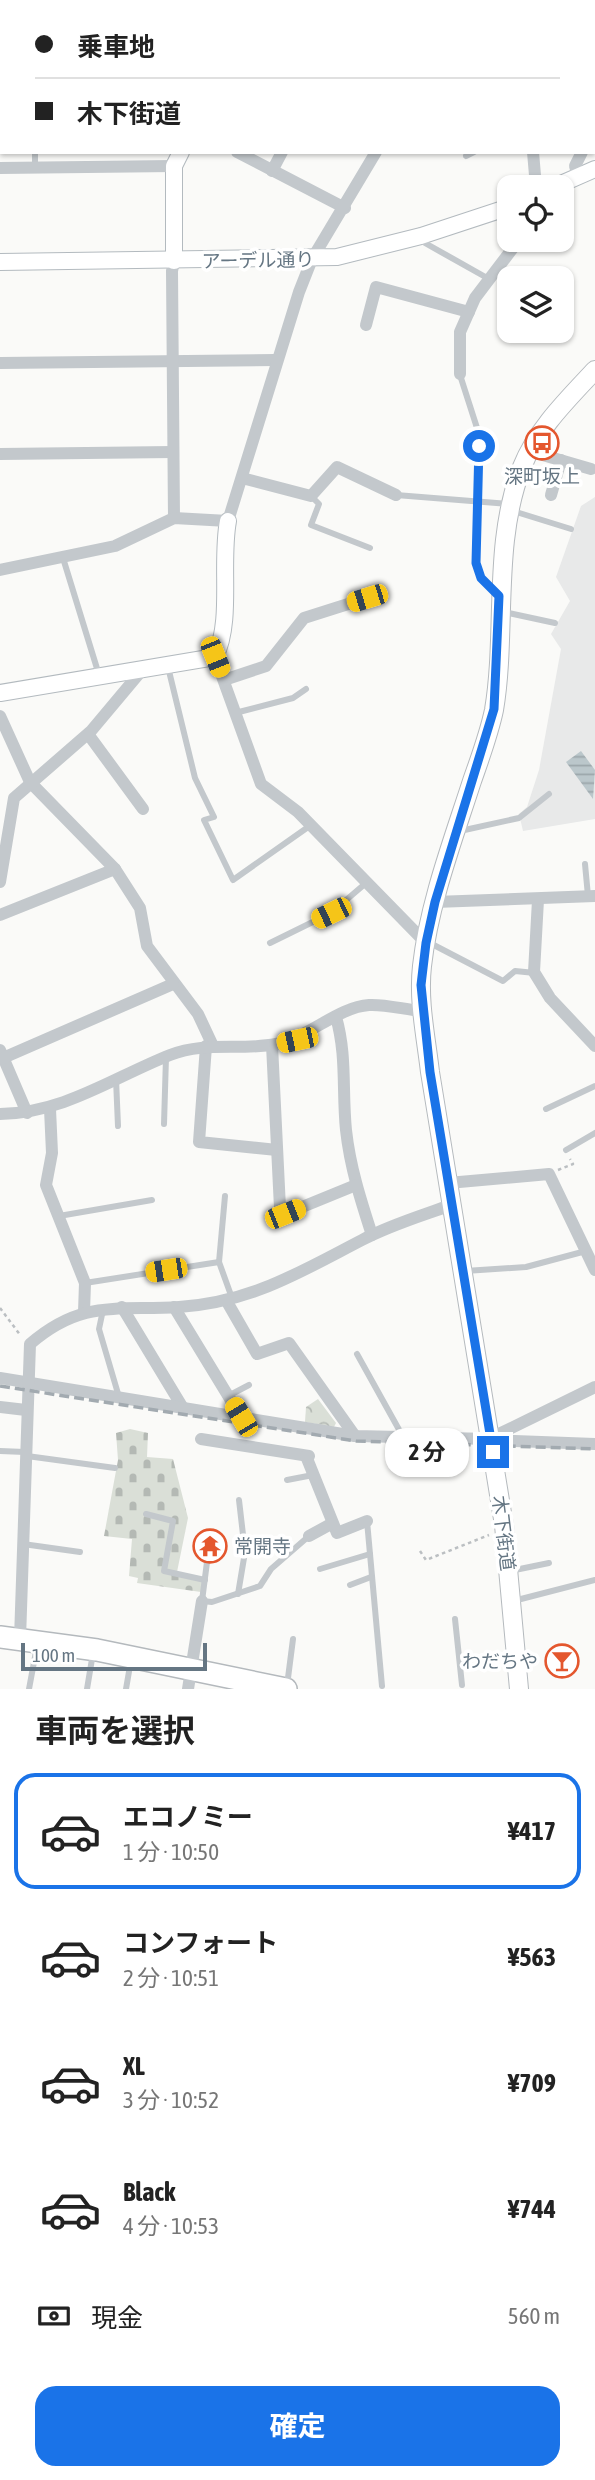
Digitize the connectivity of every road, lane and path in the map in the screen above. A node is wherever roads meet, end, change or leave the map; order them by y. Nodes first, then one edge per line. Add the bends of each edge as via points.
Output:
1 (35, 154) edge
2 (241, 154) edge
3 (281, 154) edge
4 (375, 154) edge
5 (470, 154) edge
6 (533, 154) edge
7 (581, 154) edge
8 (466, 156) dead end
9 (178, 159) edge
10 (35, 167) junction
11 (0, 168) edge
12 (595, 169) edge
13 (272, 171) junction
14 (535, 175) edge
15 (578, 176) junction
16 (574, 178) edge
17 (345, 208) junction
18 (497, 211) edge
19 (421, 236) junction
20 (510, 252) edge
21 (312, 260) junction
22 (174, 261) junction
23 (0, 262) edge
24 (489, 279) junction
25 (469, 312) junction
26 (366, 325) dead end
27 (275, 360) junction
28 (173, 361) junction
29 (0, 363) edge
30 (460, 374) joint
31 (593, 377) edge
32 (529, 451) junction
33 (173, 452) junction
34 (0, 454) edge
35 (561, 460) junction
36 (591, 470) dead end
37 (242, 478) junction
38 (396, 495) joint
39 (551, 495) dead end
40 (311, 496) junction
41 (476, 502) junction
42 (512, 507) junction
43 (174, 518) junction
44 (228, 521) junction
45 (571, 529) dead end
46 (370, 548) dead end
47 (63, 558) junction
48 (0, 570) edge
49 (367, 598) dead end
50 (499, 603) junction
51 (555, 623) dead end
52 (215, 657) junction
53 (168, 665) junction
54 (143, 669) junction
55 (99, 677) junction
56 (224, 680) junction
57 (306, 689) dead end
58 (0, 693) edge
59 (235, 713) junction
60 (0, 716) edge
61 (88, 734) junction
62 (30, 782) junction
63 (549, 794) dead end
64 (14, 798) junction
65 (0, 800) edge
66 (143, 809) dead end
67 (311, 825) junction
68 (458, 831) junction
69 (585, 864) dead end
70 (115, 869) junction
71 (0, 882) edge
72 (368, 882) junction
73 (592, 896) edge
74 (538, 900) junction
75 (435, 902) junction
76 (0, 915) edge
77 (426, 942) junction
78 (270, 943) dead end
79 (535, 973) junction
80 (173, 984) junction
81 (422, 1012) junction
82 (336, 1017) junction
83 (272, 1045) junction
84 (209, 1046) junction
85 (595, 1046) edge
86 (2, 1054) edge
87 (166, 1057) junction
88 (117, 1079) junction
89 (595, 1086) edge
90 (50, 1109) junction
91 (546, 1109) dead end
92 (27, 1113) junction
93 (0, 1114) edge
94 (164, 1124) dead end
95 (118, 1126) dead end
96 (595, 1133) edge
97 (277, 1150) junction
98 (566, 1150) joint
99 (549, 1174) junction
100 (448, 1184) junction
101 (356, 1185) junction
102 (225, 1196) dead end
103 (152, 1200) dead end
104 (452, 1205) junction
105 (59, 1216) junction
106 (372, 1235) junction
107 (586, 1251) junction
108 (219, 1262) junction
109 (595, 1270) edge
110 (463, 1272) junction
111 (85, 1283) junction
112 (229, 1299) junction
113 (122, 1307) junction
114 (174, 1307) junction
115 (0, 1308) edge
116 (103, 1310) junction
117 (84, 1312) junction
118 (30, 1344) junction
119 (357, 1354) dead end
120 (0, 1378) edge
121 (27, 1383) junction
122 (249, 1385) dead end
123 (595, 1387) edge
124 (228, 1396) junction
125 (120, 1398) junction
126 (0, 1407) edge
127 (183, 1408) junction
128 (26, 1410) junction
129 (241, 1417) junction
130 (355, 1436) junction
131 (402, 1437) junction
132 (490, 1438) junction
133 (201, 1439) dead end
134 (595, 1444) edge
135 (0, 1451) edge
136 (25, 1454) junction
137 (115, 1468) dead end
138 (313, 1475) junction
139 (287, 1480) dead end
140 (239, 1500) dead end
141 (146, 1514) dead end
142 (367, 1521) joint
143 (331, 1524) junction
144 (496, 1533) dead end
145 (309, 1536) joint
146 (23, 1544) junction
147 (420, 1551) dead end
148 (80, 1552) dead end
149 (370, 1554) junction
150 (207, 1562) dead end
151 (549, 1563) dead end
152 (320, 1569) dead end
153 (509, 1572) junction
154 (371, 1577) junction
155 (205, 1580) junction
156 (595, 1580) edge
157 (350, 1585) dead end
158 (239, 1594) junction
159 (521, 1599) dead end
160 (202, 1601) junction
161 (455, 1619) dead end
162 (19, 1639) edge
163 (293, 1639) dead end
164 (94, 1649) junction
165 (131, 1657) junction
166 (190, 1680) edge
167 (287, 1684) edge
168 (462, 1685) dead end
169 (382, 1686) dead end
170 (29, 1689) edge
171 (88, 1689) edge
172 (126, 1689) edge
173 (519, 1689) edge

1 - 10 lane
2 - 13 street
3 - 13 street
4 - 17 street
5 - 8 lane
6 - 14 street
7 - 15 street via 575,166
9 - 10 street
9 - 22 street
10 - 11 street
12 - 15 street
13 - 17 street
15 - 16 street
17 - 21 street
18 - 19 street, アーデル通り
19 - 21 street, アーデル通り
19 - 24 lane via 425,243
20 - 24 street
21 - 22 street, アーデル通り
21 - 27 street
22 - 23 street, アーデル通り
22 - 28 street
24 - 25 street
25 - 26 street via 376,287
25 - 30 street via 460,332
27 - 28 street
27 - 37 street
28 - 29 street
28 - 33 street
30 - 41 lane via 478,431
31 - 32 main road, 木下街道 via 548,422
32 - 35 street
32 - 42 main road, 木下街道
33 - 34 street
33 - 43 street
35 - 36 street
35 - 39 street
37 - 40 street
37 - 44 street
38 - 40 street via 337,467
38 - 41 lane
40 - 46 lane via 319,504 312,525
41 - 42 lane
41 - 50 lane via 476,563
42 - 45 lane
42 - 50 main road, 木下街道
43 - 44 street
43 - 47 street via 115,546
44 - 52 street via 223,549 223,642
47 - 48 street
47 - 55 lane
49 - 56 street via 304,618 265,666
50 - 51 lane
50 - 68 main road, 木下街道 via 494,709
52 - 53 street
52 - 56 street
53 - 54 street
53 - 67 lane via 195,778 214,817 204,820 233,880
54 - 55 street
54 - 61 street
55 - 58 street
56 - 59 street
57 - 59 lane via 293,698
59 - 67 street via 261,784
60 - 62 street
61 - 62 street
61 - 66 street
62 - 64 street
62 - 70 street
63 - 68 lane via 519,818
64 - 65 street
64 - 71 street
67 - 72 street
68 - 75 main road, 木下街道
69 - 73 lane
70 - 76 street
70 - 80 street via 139,908 147,946
72 - 77 street
72 - 78 lane via 331,913
73 - 74 street
74 - 75 street
74 - 79 street
75 - 77 main road, 木下街道
77 - 79 lane via 503,981 515,971
77 - 81 main road, 木下街道
79 - 85 street via 550,998
80 - 84 street via 198,1014
80 - 86 street
81 - 82 street via 368,1005
81 - 100 main road, 木下街道
82 - 83 street via 297,1040
82 - 101 street via 344,1046 346,1129
83 - 84 street
83 - 97 street
84 - 87 street
84 - 97 street via 199,1142
86 - 92 street
87 - 88 street
87 - 94 lane
88 - 90 street
88 - 95 lane
89 - 91 lane
90 - 92 street
90 - 105 street via 52,1153 46,1185
92 - 93 street
96 - 98 lane
97 - 101 street via 280,1208 285,1214
98 - 99 path via 573,1164
99 - 100 street
99 - 107 street
100 - 104 main road, 木下街道
101 - 106 street
102 - 108 lane
103 - 105 lane
104 - 106 street
104 - 110 main road, 木下街道
105 - 111 street
106 - 112 street via 300,1275
107 - 109 street
107 - 110 lane via 526,1267
108 - 111 lane
108 - 112 lane
110 - 132 main road, 木下街道
111 - 117 street
112 - 114 street
112 - 130 street via 257,1354 289,1343
113 - 114 street
113 - 116 street
113 - 127 street
114 - 124 street
115 - 118 path
116 - 117 street
116 - 125 lane via 99,1329
117 - 118 street via 50,1326
118 - 121 street
119 - 131 lane
120 - 121 street
121 - 125 street
121 - 128 street
122 - 124 lane
123 - 132 street
124 - 129 street
125 - 127 street
126 - 128 street
127 - 129 street
128 - 136 street
129 - 130 street
130 - 131 street
131 - 132 street
132 - 134 street
132 - 153 main road, 木下街道
133 - 138 street via 307,1456
135 - 136 lane
136 - 137 lane
136 - 146 street
138 - 139 lane
138 - 143 street
140 - 158 lane via 245,1569
141 - 155 lane via 173,1521 164,1572
142 - 143 street via 337,1533
142 - 149 lane
143 - 145 street
144 - 147 path via 426,1560
145 - 158 lane via 271,1569 260,1586
146 - 148 lane
146 - 162 street
149 - 152 lane
149 - 154 lane
150 - 155 lane
151 - 153 lane
153 - 173 main road, 木下街道
154 - 157 lane
154 - 169 lane
155 - 160 lane
156 - 159 lane
158 - 160 lane
160 - 166 street
161 - 168 lane
162 - 164 highway
162 - 170 lane
163 - 167 lane
164 - 165 highway
164 - 171 lane
165 - 166 highway
165 - 172 lane
166 - 167 highway

